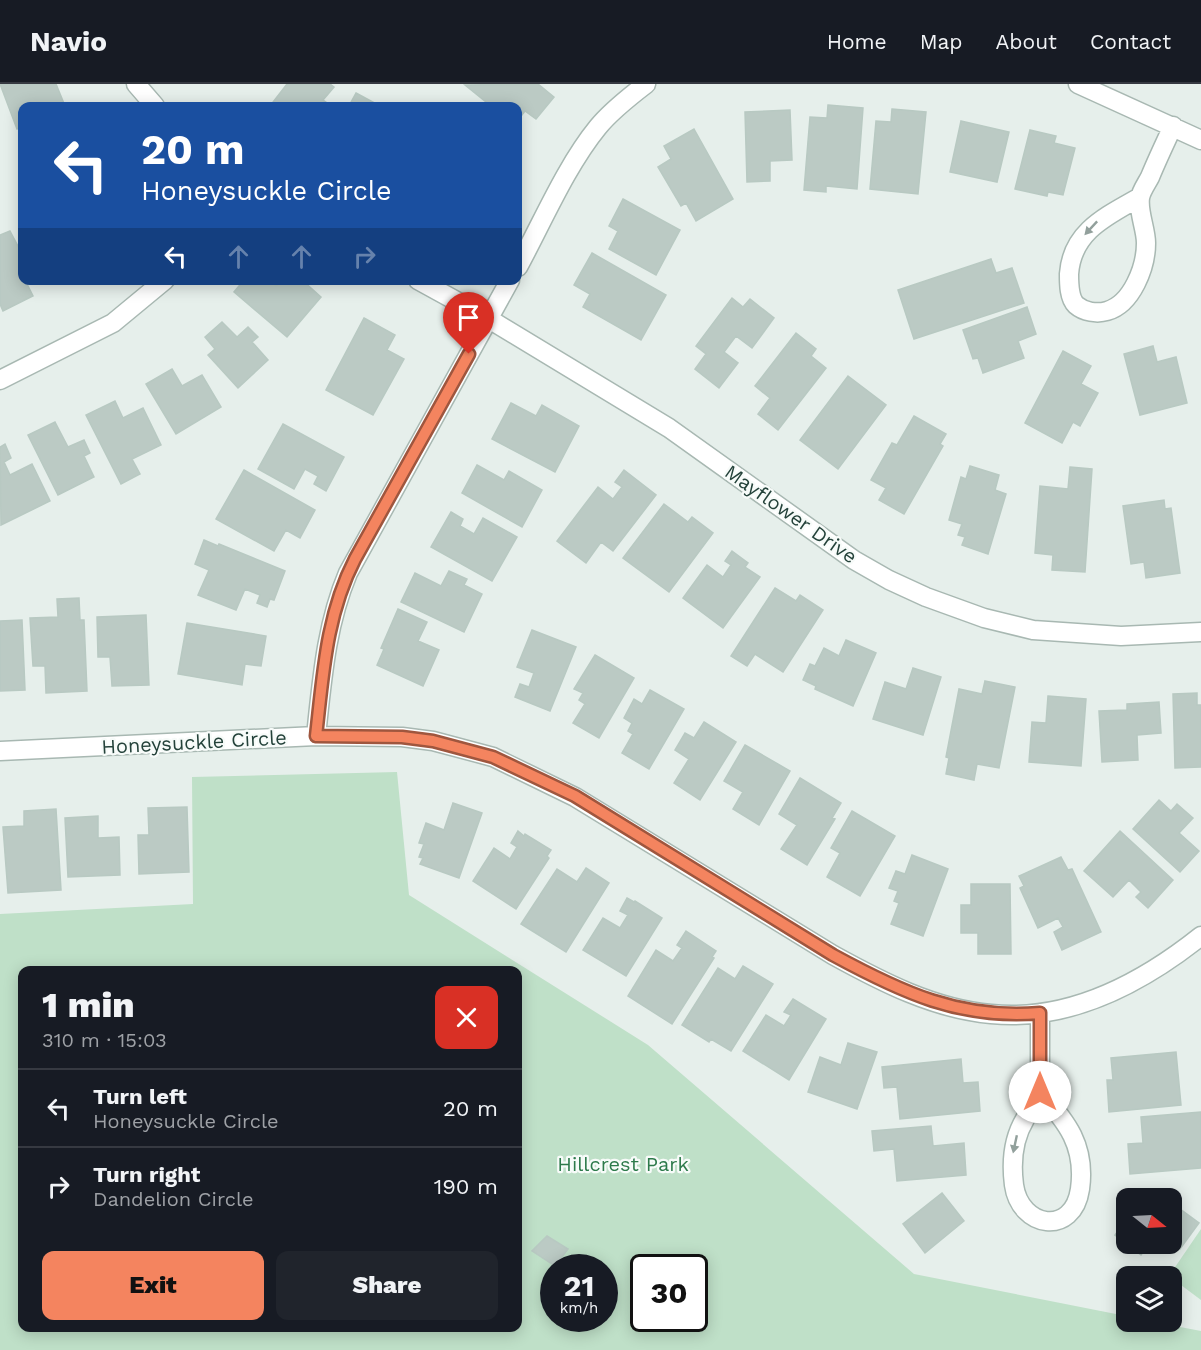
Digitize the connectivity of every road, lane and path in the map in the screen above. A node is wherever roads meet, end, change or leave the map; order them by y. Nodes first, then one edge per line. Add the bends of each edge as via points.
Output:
1 (136, 84) edge
2 (646, 84) edge
3 (1078, 84) edge
4 (152, 102) edge
5 (1173, 126) junction
6 (1201, 140) edge
7 (1140, 197) junction
8 (522, 260) edge
9 (159, 285) edge
10 (427, 285) edge
11 (507, 285) edge
12 (489, 319) junction
13 (0, 380) edge
14 (1201, 632) edge
15 (316, 736) junction
16 (0, 751) edge
17 (1201, 936) edge
18 (1040, 1013) junction
19 (1040, 1092) junction

1 - 4 street
2 - 8 street via 598,127
3 - 5 street
5 - 6 street
5 - 7 street
7 -> 7 street via 1093,224 1082,238 1069,274 1076,305 1092,312 1114,309 1131,289 1145,255
9 - 13 street via 113,323
10 - 12 street, Mayflower Drive
11 - 12 street
12 - 14 street, Mayflower Drive via 673,430 854,560 926,597 1033,630 1121,636
12 - 15 street via 340,592 325,653
15 - 16 street, Honeysuckle Circle
15 - 18 street, Honeysuckle Circle via 402,737 493,757 575,796 875,978 962,1010
17 - 18 street, Honeysuckle Circle via 1170,961 1134,982 1083,1003
18 - 19 street
19 -> 19 street via 1014,1144 1013,1184 1027,1213 1042,1221 1060,1220 1073,1210 1077,1200 1081,1177 1079,1152 1073,1134

